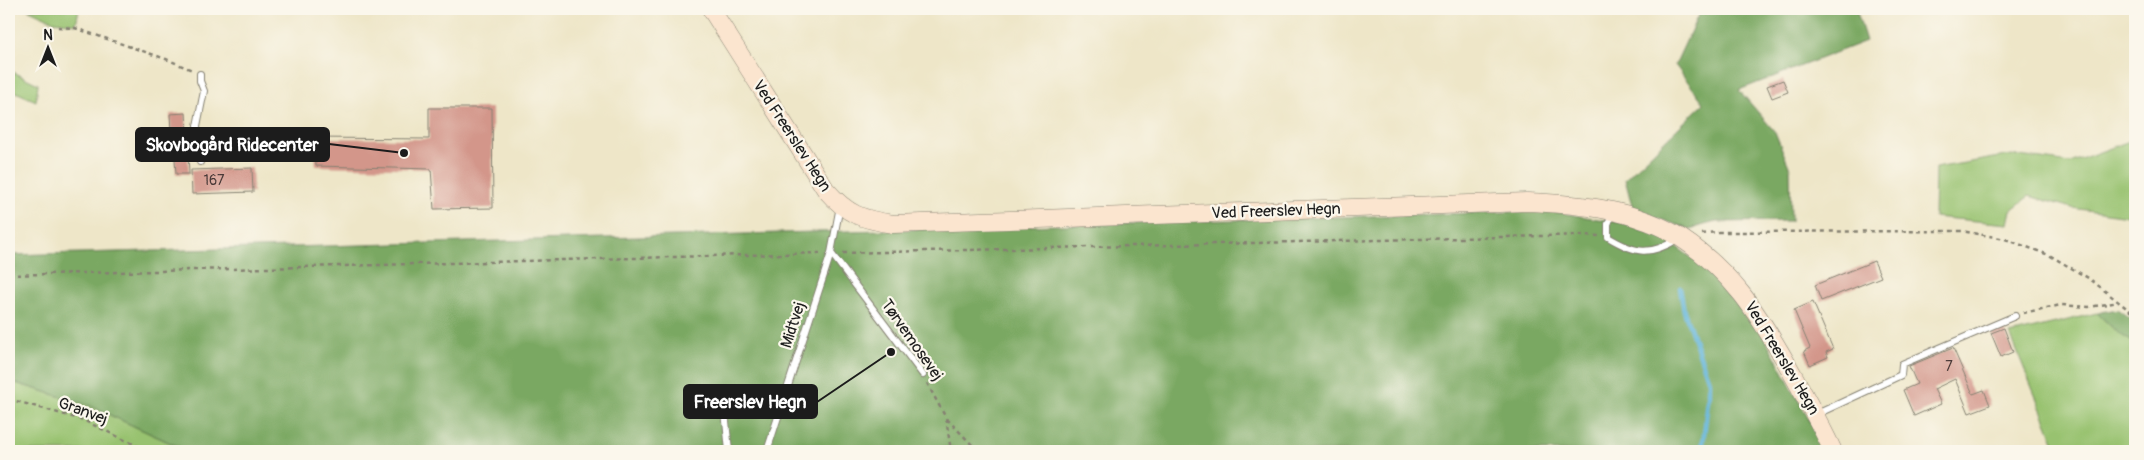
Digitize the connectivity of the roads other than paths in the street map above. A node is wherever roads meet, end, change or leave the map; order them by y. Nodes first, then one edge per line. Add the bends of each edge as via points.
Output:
1 (711, 9) edge
2 (200, 74) road end
3 (200, 162) dead end
4 (840, 206) junction
5 (1614, 211) junction
6 (1680, 238) junction
7 (831, 253) junction
8 (2015, 316) road end
9 (923, 375) road end
10 (724, 401) dead end
11 (1816, 414) junction
12 (729, 451) edge
13 (766, 451) edge
14 (1833, 451) edge

1 - 4 street, Ved Freerslev Hegn via 826,190
2 - 3 lane via 204,91 197,126
4 - 5 street, Ved Freerslev Hegn via 872,221 893,224 1527,202 1565,203
4 - 7 lane, Midtvej
5 - 6 street, Ved Freerslev Hegn
5 - 6 lane via 1608,224 1608,237 1628,249 1653,251
6 - 11 street, Ved Freerslev Hegn via 1725,273 1743,293
7 - 9 lane, Tørvemosevej
7 - 13 lane, Midtvej
8 - 11 lane via 1902,364 1901,375
10 - 12 lane
11 - 14 street, Ved Freerslev Hegn

